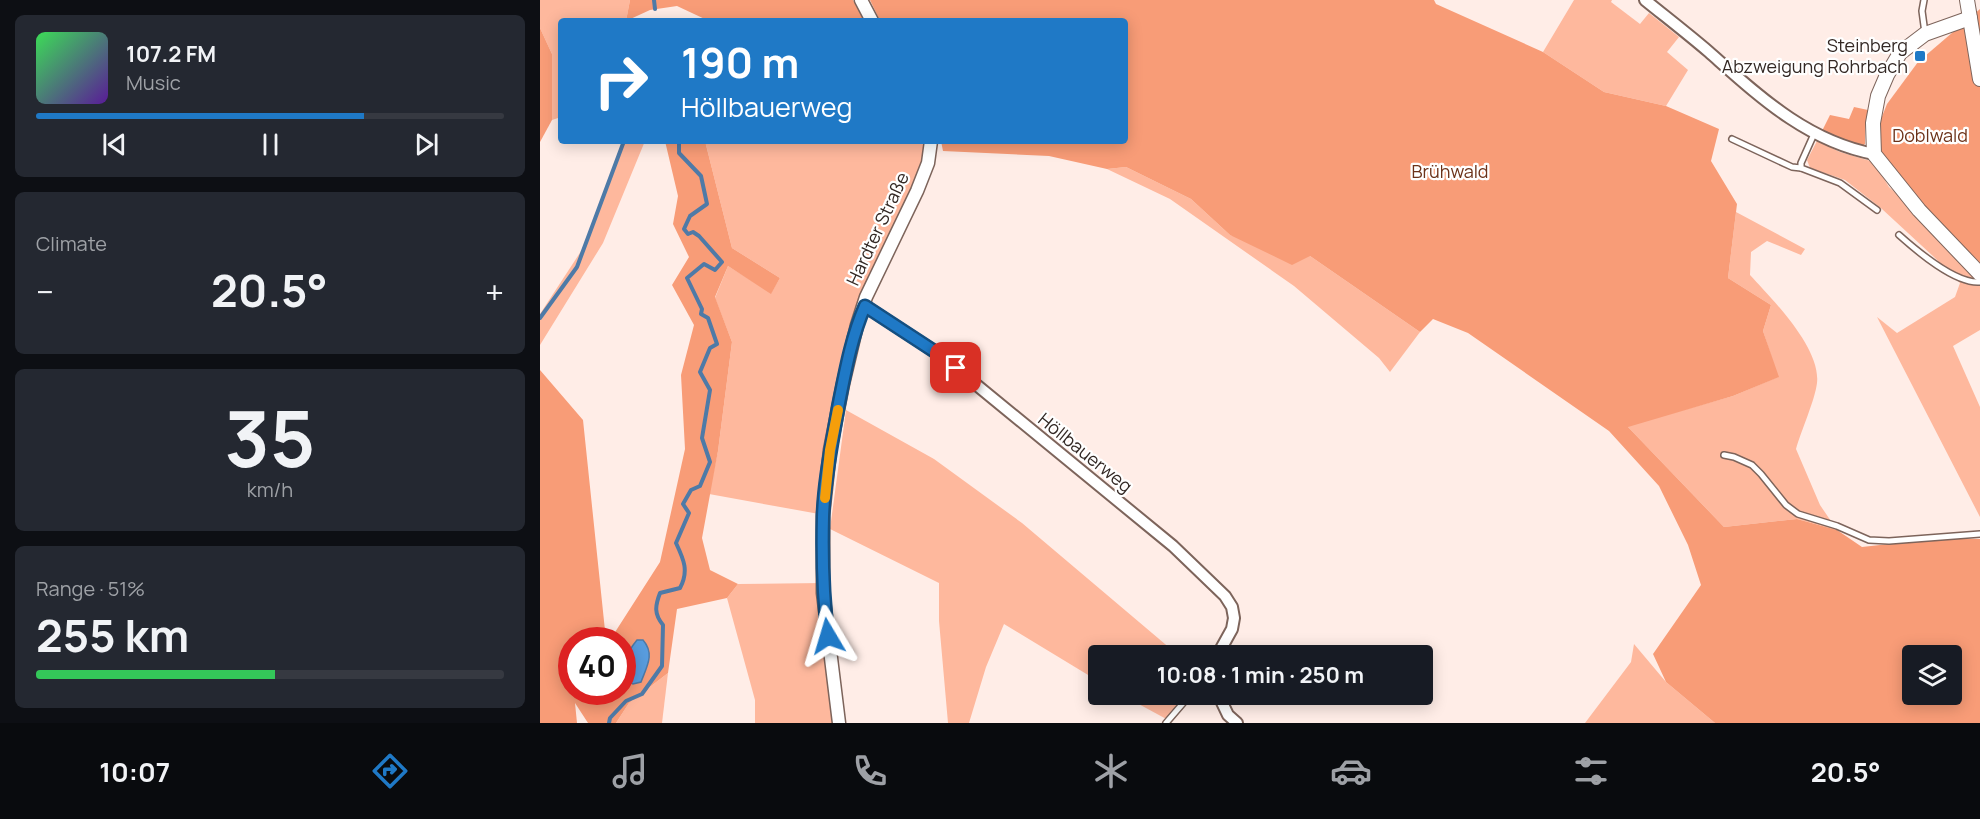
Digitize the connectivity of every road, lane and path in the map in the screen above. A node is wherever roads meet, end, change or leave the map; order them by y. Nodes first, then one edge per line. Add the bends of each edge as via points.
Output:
1 (861, 0) edge
2 (1645, 0) edge
3 (1924, 0) edge
4 (1967, 0) edge
5 (870, 18) edge
6 (1970, 18) junction
7 (1925, 34) junction
8 (1980, 79) edge
9 (1814, 134) junction
10 (1732, 139) dead end
11 (931, 144) edge
12 (1874, 154) junction
13 (1801, 168) junction
14 (1876, 210) dead end
15 (1899, 235) dead end
16 (1980, 274) edge
17 (1980, 282) edge
18 (865, 306) junction
19 (1724, 455) dead end
20 (1980, 534) edge
21 (1223, 645) edge
22 (1182, 705) edge
23 (1223, 705) edge
24 (839, 723) edge
25 (1166, 723) edge
26 (1237, 723) edge

1 - 5 street
2 - 9 street via 1779,112
3 - 7 lane
4 - 6 main road
6 - 7 main road
6 - 8 main road
7 - 12 main road via 1900,53 1878,96 1873,123
9 - 12 street via 1846,148
9 - 13 lane
10 - 13 lane
11 - 18 street, Hardter Straße via 917,191
12 - 16 main road via 1919,210
13 - 14 lane via 1840,183
15 - 17 lane via 1946,271
18 - 21 street, Höllbauerweg via 940,355 1173,546 1232,607 1232,629
18 - 24 street, Hardter Straße via 843,384 823,515 823,593
19 - 20 lane via 1752,465 1798,514 1869,540
22 - 25 lane
23 - 26 street

